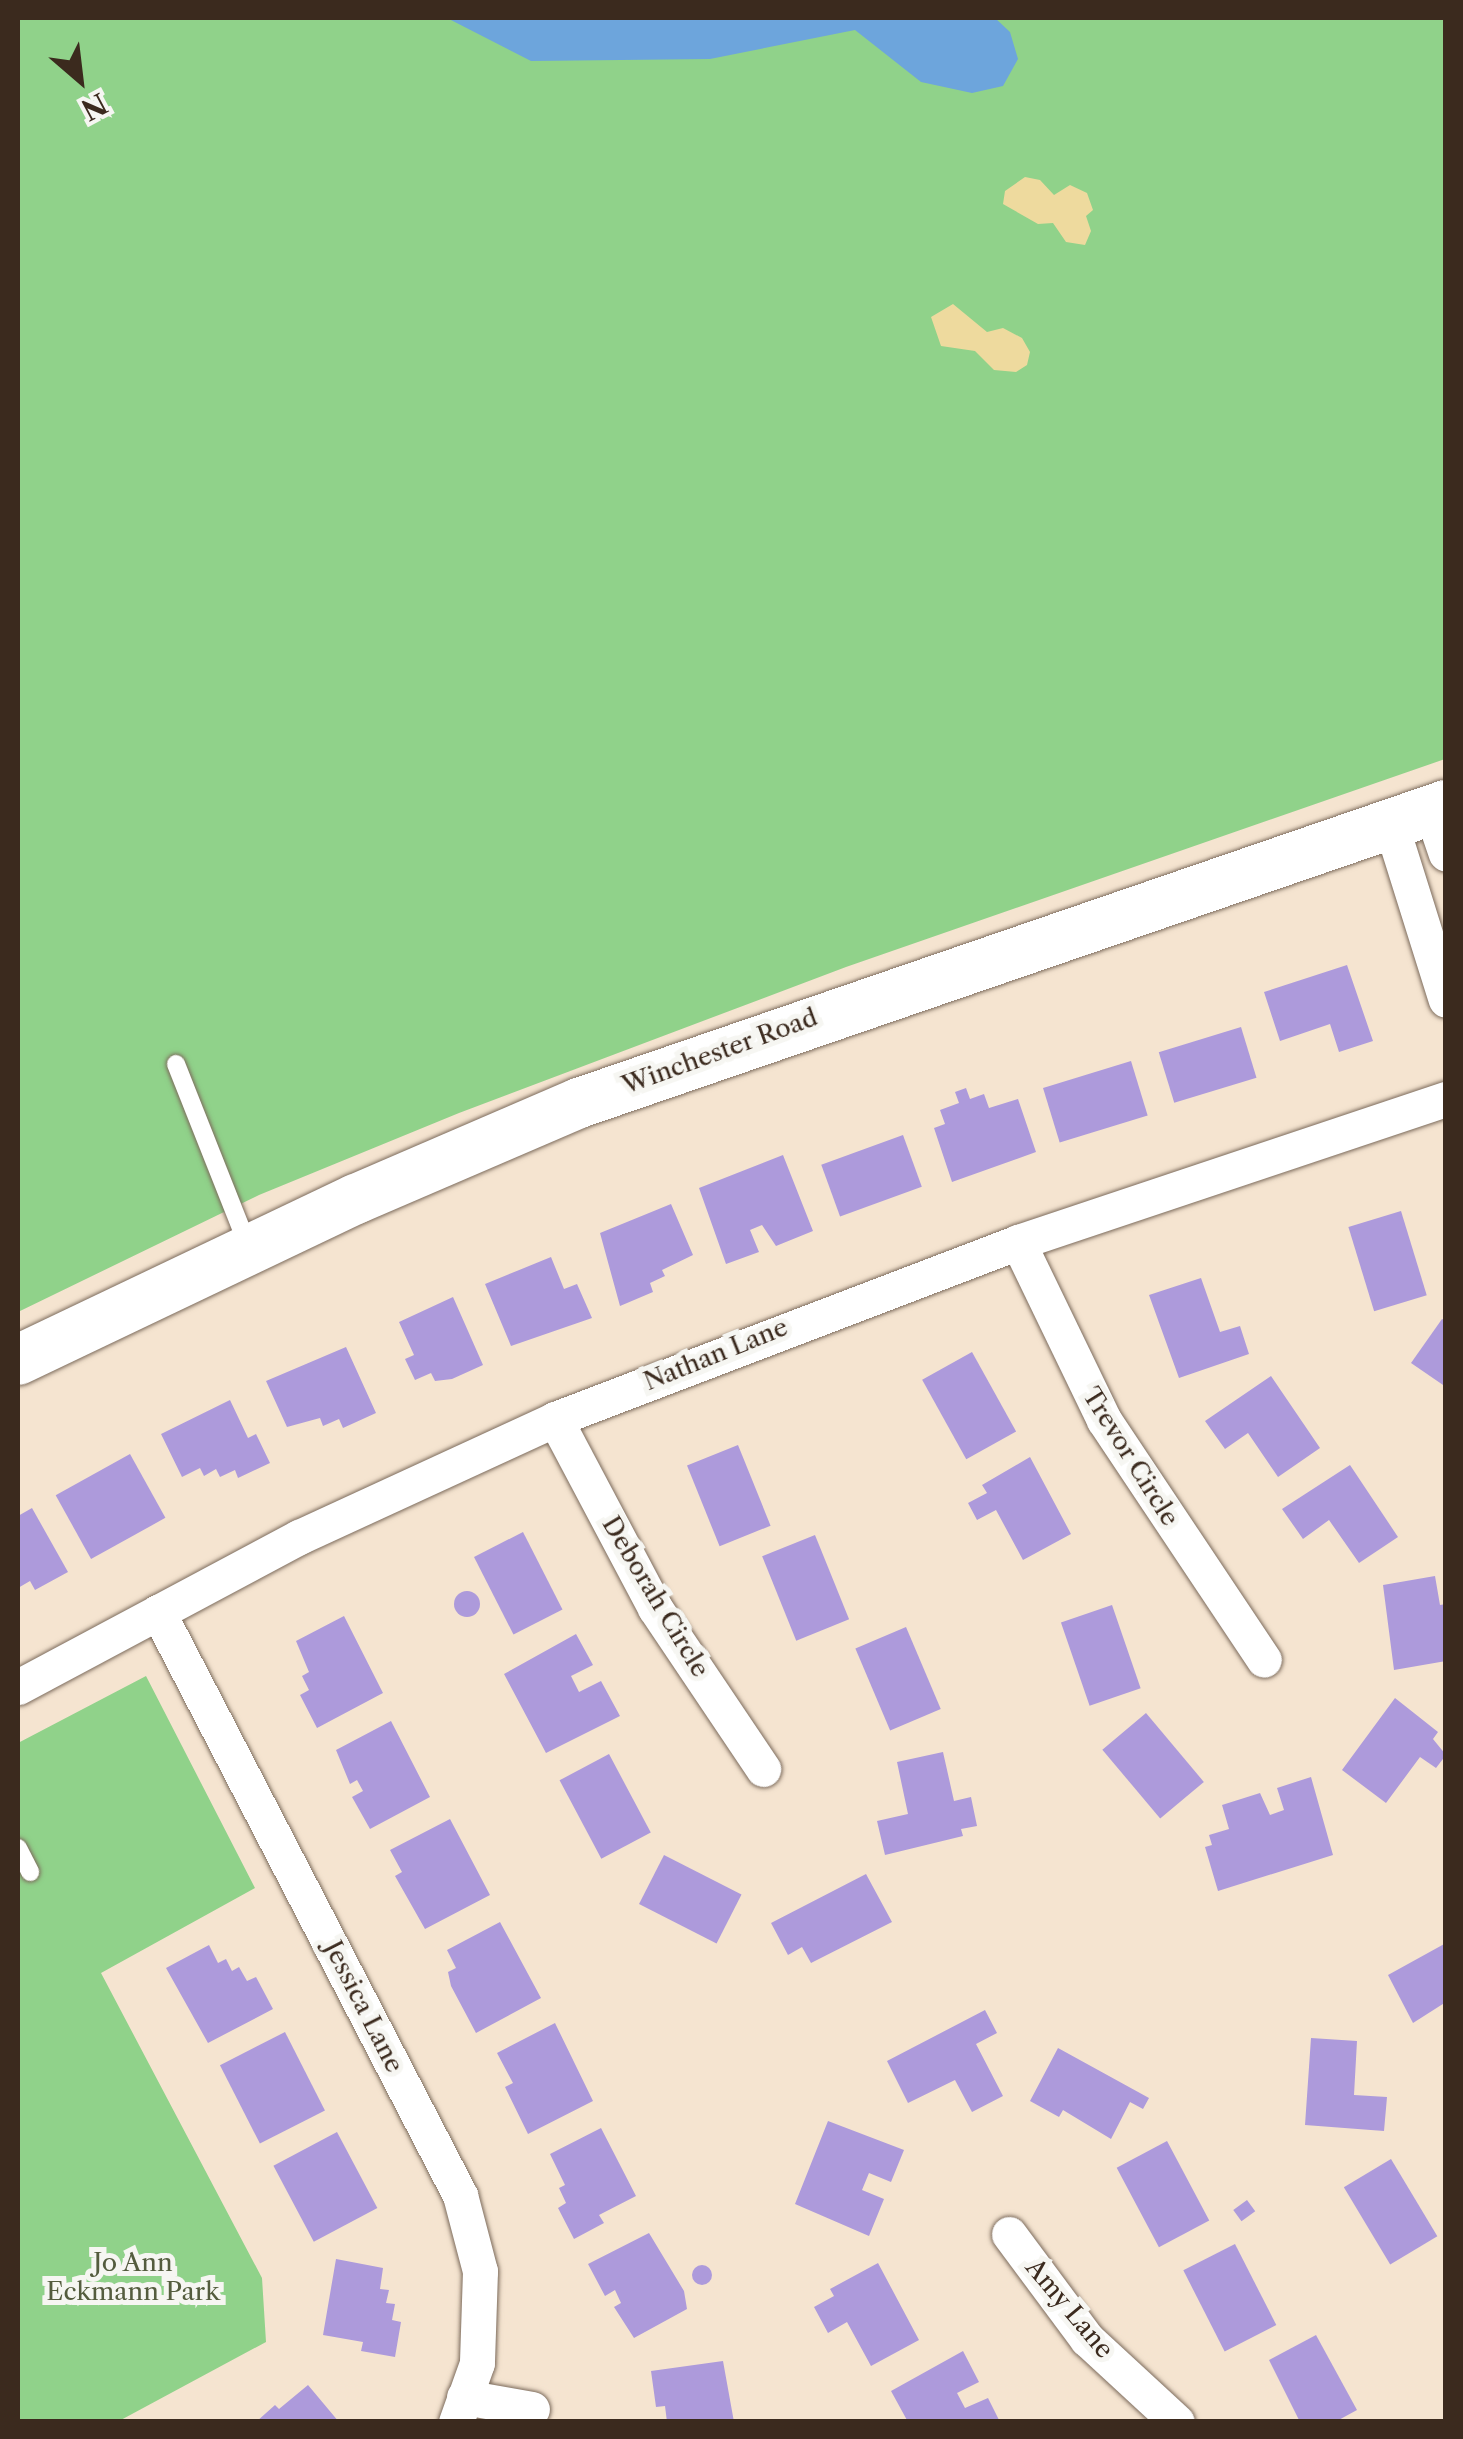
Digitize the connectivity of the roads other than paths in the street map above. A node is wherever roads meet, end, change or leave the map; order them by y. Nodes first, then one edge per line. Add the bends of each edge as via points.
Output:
1 (1428, 823) edge
2 (1446, 1000) edge
3 (176, 1064) dead end
4 (1446, 1099) edge
5 (1018, 1242) junction
6 (249, 1249) junction
7 (18, 1360) edge
8 (555, 1420) junction
9 (158, 1612) junction
10 (1264, 1660) dead end
11 (18, 1687) edge
12 (764, 1768) dead end
13 (18, 1848) edge
14 (30, 1872) dead end
15 (1009, 2234) dead end
16 (460, 2409) edge
17 (532, 2409) dead end
18 (1177, 2422) edge

1 - 2 street
1 - 6 main road, Winchester Road via 579,1103
3 - 6 lane
4 - 5 street, Nathan Lane
5 - 8 street, Nathan Lane
5 - 10 street, Trevor Circle via 1104,1420
6 - 7 main road, Winchester Road
8 - 9 street, Nathan Lane via 298,1537
8 - 12 street, Deborah Circle via 656,1608
9 - 11 street, Nathan Lane
9 - 16 street, Jessica Lane via 460,2195 480,2271 477,2363
13 - 14 lane
15 - 18 street, Amy Lane via 1087,2339
16 - 17 street

